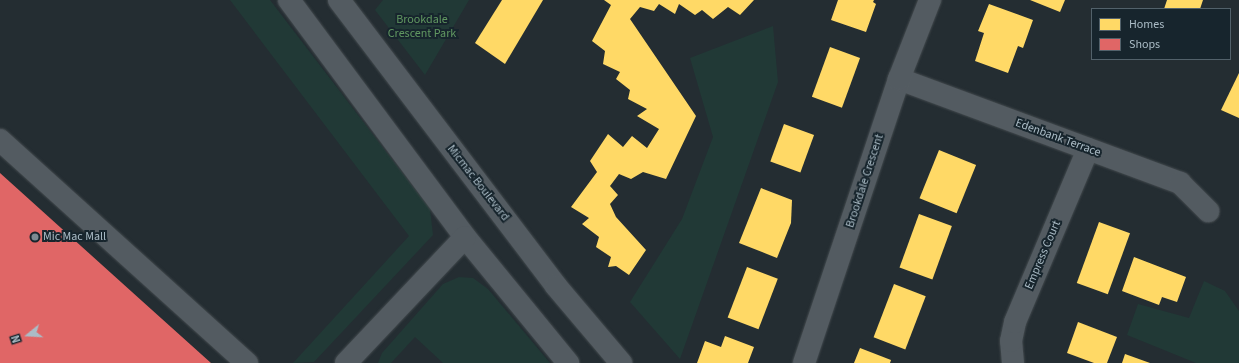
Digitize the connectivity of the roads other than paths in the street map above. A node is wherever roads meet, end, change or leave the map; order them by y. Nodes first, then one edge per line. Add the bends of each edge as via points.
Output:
1 (289, 0) edge
2 (339, 0) edge
3 (930, 0) edge
4 (899, 80) junction
5 (0, 140) edge
6 (1088, 149) junction
7 (1208, 211) dead end
8 (465, 237) junction
9 (247, 363) edge
10 (346, 363) edge
11 (568, 363) edge
12 (621, 363) edge
13 (804, 363) edge
14 (1013, 363) edge

1 - 8 street
2 - 12 street, Micmac Boulevard via 556,286
3 - 4 street, Brookdale Crescent
4 - 6 street, Edenbank Terrace
4 - 13 street, Brookdale Crescent
5 - 9 street
6 - 7 street, Edenbank Terrace via 1180,183
6 - 14 street, Empress Court via 1015,322 1011,341
8 - 10 street
8 - 11 street via 530,320

